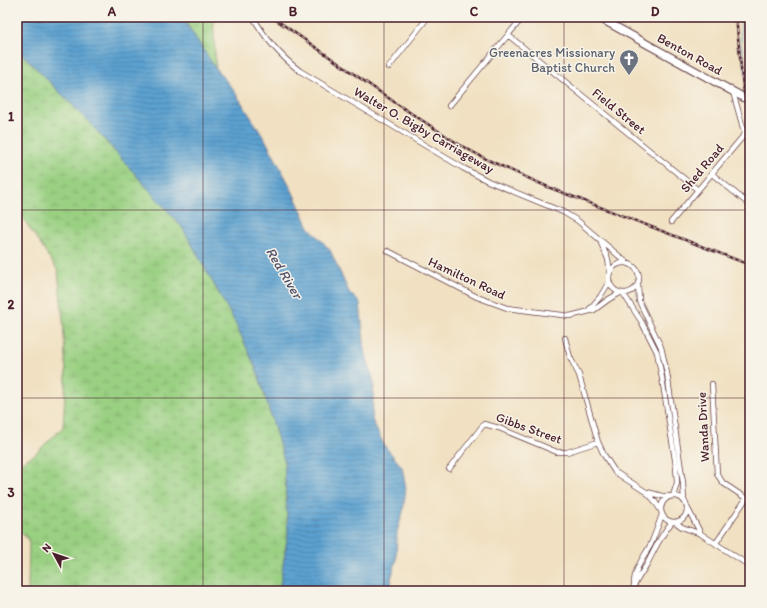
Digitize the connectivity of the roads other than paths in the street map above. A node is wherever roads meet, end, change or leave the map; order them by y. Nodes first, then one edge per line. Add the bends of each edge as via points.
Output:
1 (253, 17) edge
2 (428, 17) edge
3 (523, 17) edge
4 (598, 17) edge
5 (508, 35) junction
6 (388, 67) dead end
7 (733, 92) junction
8 (750, 101) edge
9 (449, 106) dead end
10 (750, 128) edge
11 (746, 132) junction
12 (750, 137) edge
13 (712, 174) junction
14 (698, 190) junction
15 (750, 205) edge
16 (671, 222) dead end
17 (600, 241) junction
18 (388, 251) dead end
19 (626, 262) junction
20 (610, 272) junction
21 (609, 282) junction
22 (638, 285) junction
23 (621, 293) junction
24 (588, 311) junction
25 (565, 338) dead end
26 (712, 384) dead end
27 (598, 442) junction
28 (449, 469) dead end
29 (646, 492) junction
30 (750, 493) edge
31 (672, 496) junction
32 (748, 500) edge
33 (685, 503) junction
34 (661, 512) junction
35 (674, 522) junction
36 (701, 534) junction
37 (716, 543) junction
38 (750, 566) edge
39 (634, 584) junction
40 (632, 591) edge

1 - 17 street, Walter O. Bigby Carriageway via 265,37 291,64 311,78 463,168 563,212 578,221
2 - 6 street
3 - 5 street
4 - 7 main road, Benton Road
5 - 9 street
5 - 14 street, Field Street
7 - 8 main road, Benton Road
7 - 11 street
10 - 11 street, Shed Road
11 - 12 street
11 - 13 street, Shed Road
13 - 14 street, Shed Road
13 - 15 street
14 - 16 street, Shed Road
17 - 19 street, Walter O. Bigby Carriageway
17 - 20 street, Walter O. Bigby Carriageway via 608,259
18 - 24 street, Hamilton Road via 481,299 507,308 570,316
19 - 20 street via 616,264
19 - 22 street via 638,270
20 - 21 street
21 - 23 street via 614,290
21 - 24 street
22 - 23 street via 631,291
22 - 33 street via 639,301 661,347 667,373
23 - 24 street, Hamilton Road
23 - 31 street via 641,321 657,352 676,466 677,483
25 - 27 street via 570,357 580,375
26 - 32 street, Wanda Drive via 717,474 720,480
27 - 28 street, Gibbs Street via 567,452 557,452 484,424
27 - 29 street via 615,472
29 - 31 street
29 - 34 street
30 - 32 street
31 - 33 street via 681,498
31 - 34 street via 664,500
32 - 37 street
33 - 35 street via 683,518
33 - 36 street
34 - 35 street via 668,520
34 - 39 street via 651,544 637,569
35 - 36 street
35 - 39 street via 659,538 647,565
36 - 37 street
37 - 38 street
39 - 40 street

